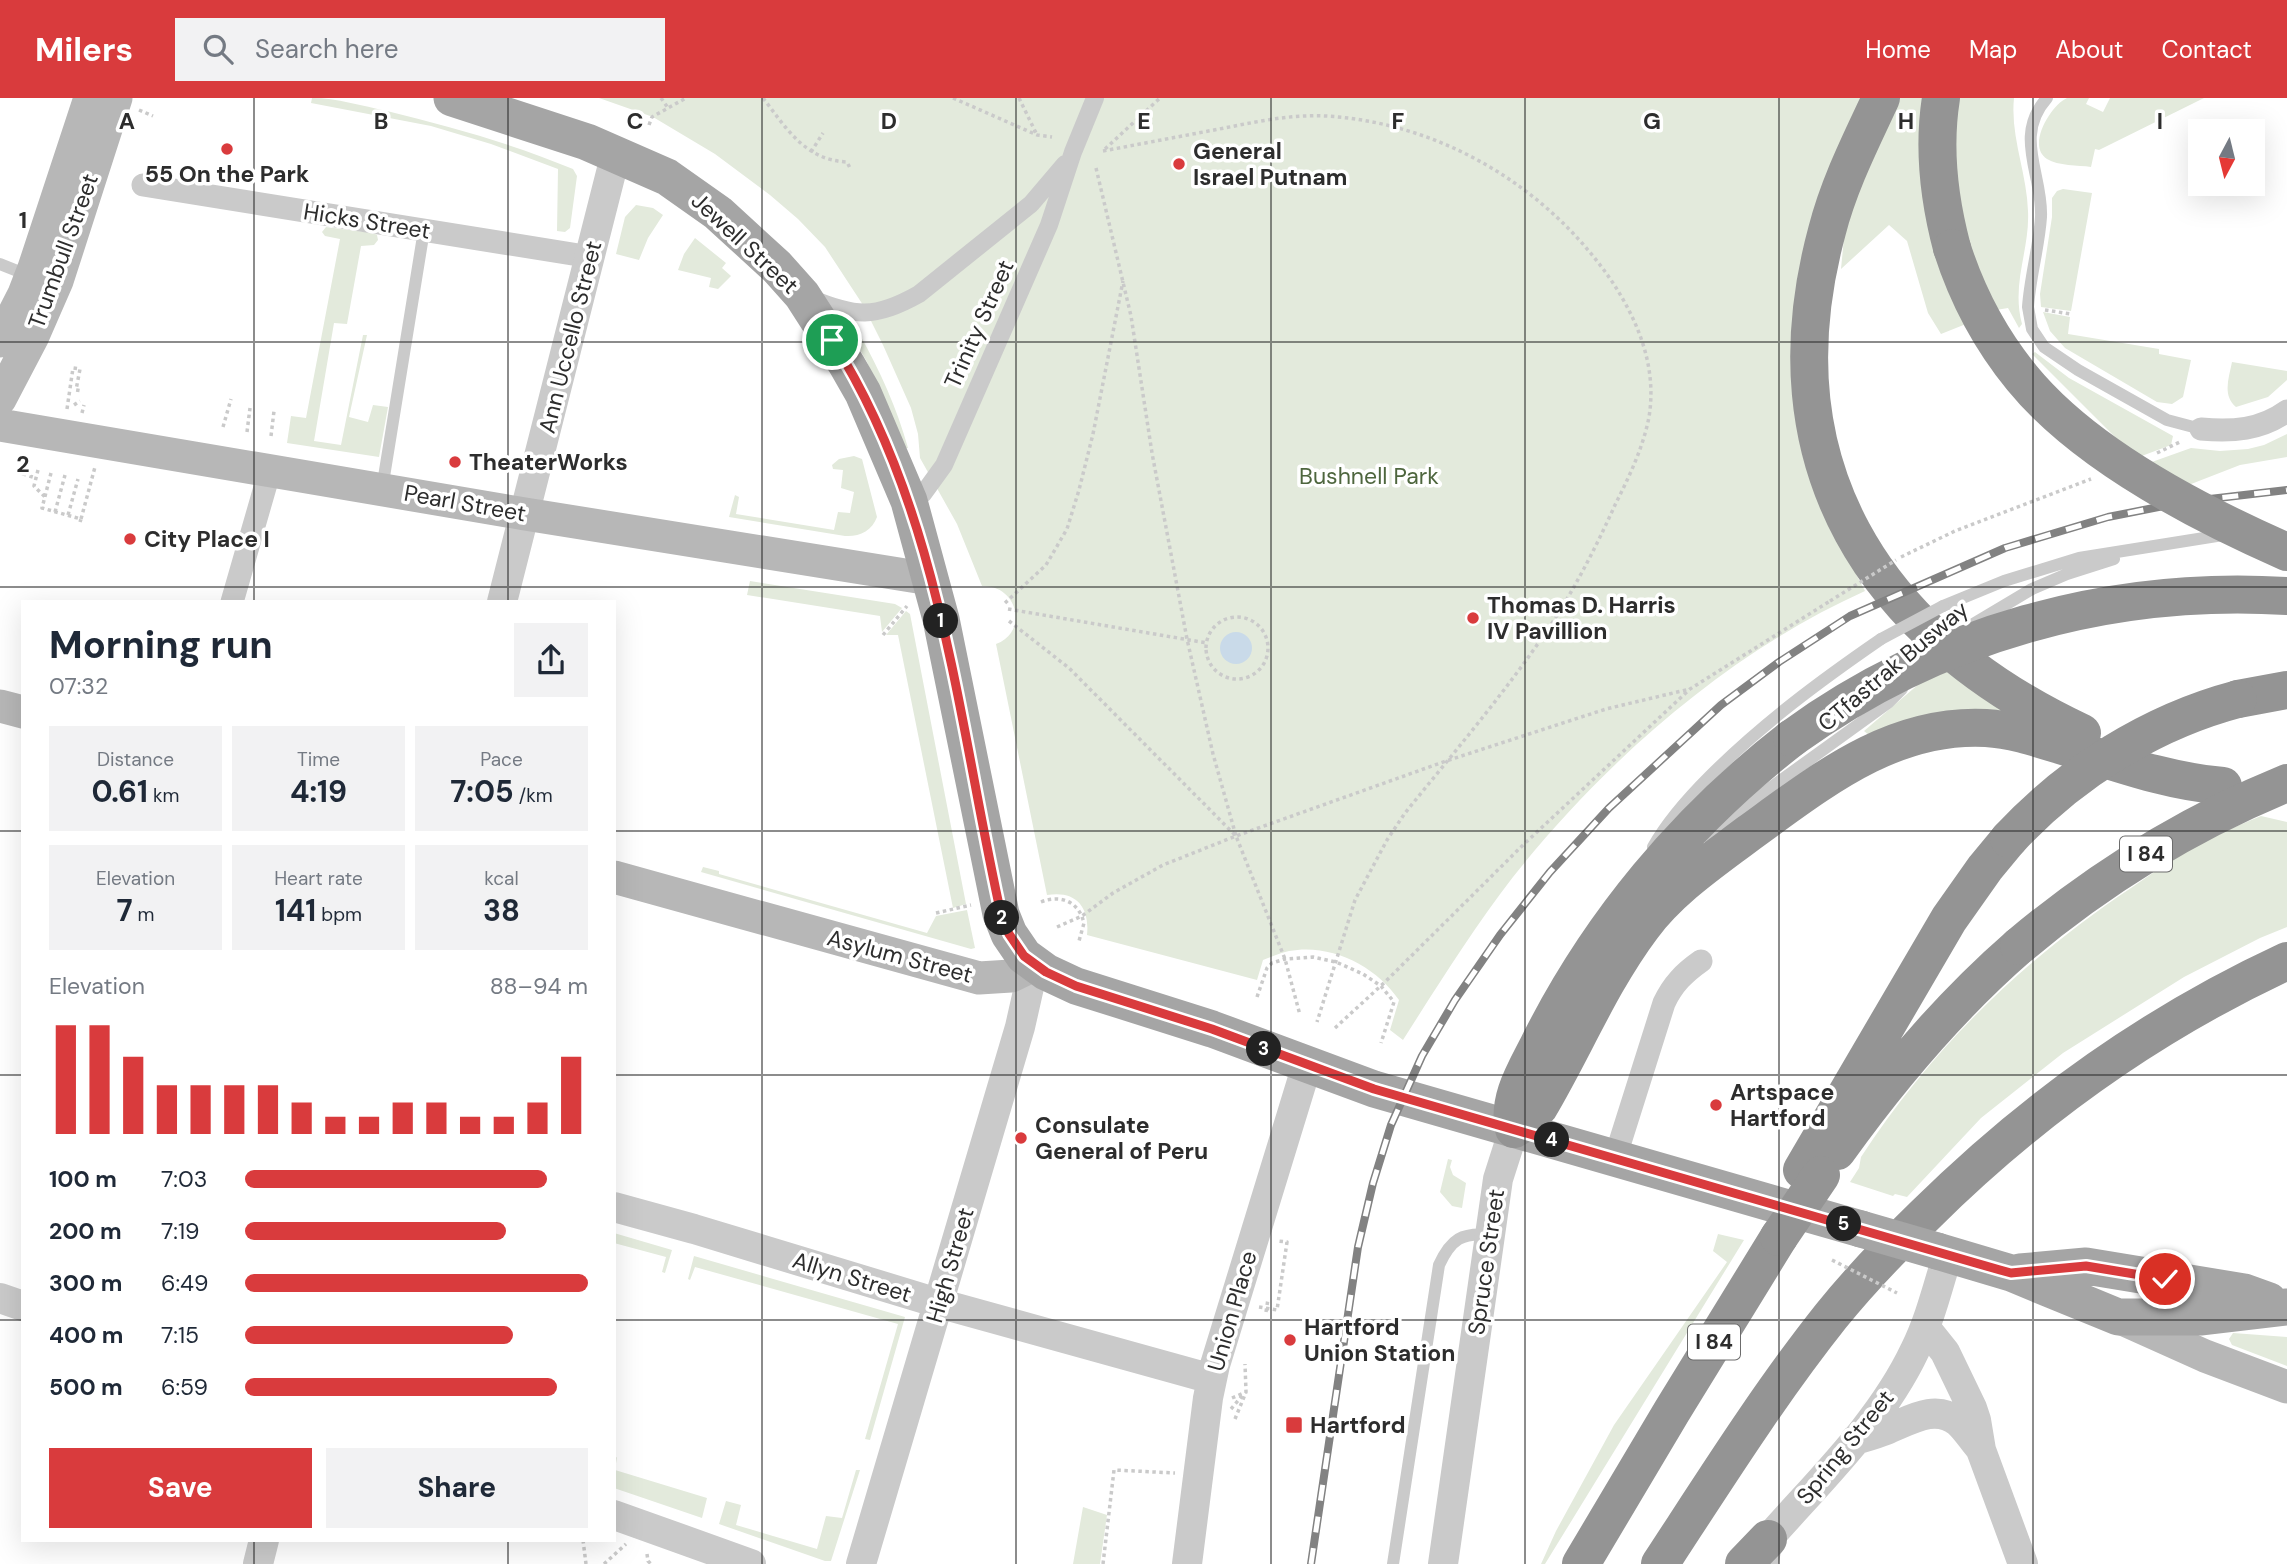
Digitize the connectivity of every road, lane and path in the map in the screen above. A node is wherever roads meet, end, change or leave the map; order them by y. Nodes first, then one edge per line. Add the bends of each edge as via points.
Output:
1 (90, 98) edge
2 (452, 98) edge
3 (661, 98) edge
4 (686, 98) edge
5 (763, 98) edge
6 (953, 98) edge
7 (1019, 98) edge
8 (1095, 98) edge
9 (1160, 98) edge
10 (1881, 98) edge
11 (1941, 98) edge
12 (2047, 98) edge
13 (127, 104) edge
14 (668, 108) junction
15 (152, 116) dead end
16 (649, 125) dead end
17 (823, 133) dead end
18 (1037, 135) junction
19 (1052, 137) dead end
20 (1073, 152) junction
21 (616, 153) junction
22 (810, 153) junction
23 (850, 168) dead end
24 (1096, 168) dead end
25 (142, 185) dead end
26 (424, 230) junction
27 (591, 257) junction
28 (0, 264) edge
29 (41, 273) junction
30 (1123, 279) junction
31 (802, 295) junction
32 (2028, 307) junction
33 (2071, 314) dead end
34 (0, 341) edge
35 (82, 391) dead end
36 (0, 399) edge
37 (231, 399) dead end
38 (74, 405) dead end
39 (250, 408) dead end
40 (67, 409) dead end
41 (274, 411) dead end
42 (2287, 411) edge
43 (82, 413) dead end
44 (0, 425) edge
45 (223, 427) dead end
46 (2201, 429) junction
47 (247, 432) dead end
48 (271, 436) dead end
49 (2152, 455) dead end
50 (95, 466) dead end
51 (25, 467) dead end
52 (38, 470) dead end
53 (270, 470) junction
54 (51, 472) dead end
55 (65, 475) dead end
56 (36, 478) junction
57 (2093, 478) dead end
58 (78, 479) dead end
59 (382, 489) junction
60 (904, 491) junction
61 (45, 497) junction
62 (57, 514) junction
63 (525, 514) junction
64 (69, 517) junction
65 (2278, 541) edge
66 (2151, 547) junction
67 (919, 592) junction
68 (2287, 596) edge
69 (233, 600) edge
70 (503, 600) edge
71 (1005, 603) dead end
72 (1008, 609) dead end
73 (1009, 621) dead end
74 (883, 635) dead end
75 (1187, 639) junction
76 (1207, 643) junction
77 (1690, 689) junction
78 (2287, 690) edge
79 (0, 706) edge
80 (21, 711) edge
81 (1446, 761) junction
82 (2287, 783) edge
83 (2223, 786) junction
84 (2287, 803) edge
85 (1236, 836) junction
86 (1701, 845) dead end
87 (1689, 861) dead end
88 (616, 878) edge
89 (1630, 899) junction
90 (1668, 899) junction
91 (1041, 902) dead end
92 (971, 905) dead end
93 (936, 913) dead end
94 (1082, 915) junction
95 (1057, 927) dead end
96 (1079, 941) dead end
97 (1285, 959) junction
98 (1702, 961) dead end
99 (2287, 961) edge
100 (1336, 962) junction
101 (1034, 965) junction
102 (1381, 986) junction
103 (1257, 997) dead end
104 (1300, 1015) dead end
105 (1317, 1022) dead end
106 (1335, 1028) dead end
107 (1381, 1043) dead end
108 (1307, 1065) junction
109 (1514, 1129) junction
110 (1615, 1158) junction
111 (1811, 1172) junction
112 (616, 1207) edge
113 (1490, 1235) junction
114 (1284, 1242) dead end
115 (1942, 1253) junction
116 (1832, 1260) dead end
117 (2011, 1273) junction
118 (1897, 1293) dead end
119 (0, 1298) edge
120 (1268, 1300) dead end
121 (938, 1303) junction
122 (21, 1305) edge
123 (1257, 1307) dead end
124 (2287, 1307) edge
125 (1267, 1310) junction
126 (2118, 1317) junction
127 (1925, 1327) junction
128 (1245, 1364) dead end
129 (1212, 1379) junction
130 (2287, 1387) edge
131 (1246, 1392) junction
132 (1224, 1416) dead end
133 (1235, 1419) dead end
134 (1855, 1440) junction
135 (1981, 1450) junction
136 (1177, 1474) dead end
137 (616, 1516) edge
138 (631, 1540) dead end
139 (264, 1542) edge
140 (583, 1542) edge
141 (1759, 1556) edge
142 (258, 1564) edge
143 (585, 1564) edge
144 (604, 1564) edge
145 (751, 1564) edge
146 (861, 1564) edge
147 (1102, 1564) edge
148 (1186, 1564) edge
149 (1393, 1564) edge
150 (1443, 1564) edge
151 (1581, 1564) edge
152 (1660, 1564) edge
153 (2023, 1564) edge

1 - 29 main road, Trumbull Street
2 - 21 main road, Jewell Street
3 - 14 path
4 - 14 path
5 - 22 path
6 - 18 path
7 - 18 path
8 - 20 street, Trinity Street
9 - 81 path via 1103,151 1274,118 1325,116 1418,133 1468,155 1550,209 1594,254 1628,305 1643,338 1650,374 1649,415 1628,479 1554,619
10 - 83 highway via 1829,223 1811,324 1814,423 1845,521 1906,607 1941,643 1987,679 2097,740
11 - 65 highway, bridge via 1938,167 1952,248 1988,329 2022,378 2049,407 2139,474 2220,520
12 - 32 lane via 2031,132 2041,218
13 - 15 path
13 - 29 main road, Trumbull Street
14 - 16 path via 652,117
17 - 22 path
18 - 19 path
20 - 31 street, Trinity Street via 1031,204 904,302 856,314
20 - 60 street, Trinity Street via 1049,225 944,465 923,494
21 - 27 street, Ann Uccello Street
21 - 31 main road, Jewell Street via 658,172 718,213
22 - 23 path via 847,162
24 - 30 path
25 - 26 street, Hicks Street
26 - 27 street, Hicks Street
26 - 59 lane
27 - 63 street, Ann Uccello Street
28 - 29 lane
29 - 34 main road, Trumbull Street
29 - 36 main road, Trumbull Street via 36,328
30 - 71 path via 1093,434 1067,529 1046,565
30 - 75 path
31 - 60 main road, Jewell Street via 863,393
32 - 33 path
32 - 46 lane via 2032,329 2044,347 2167,421
35 - 40 path via 76,390 80,369 73,368
37 - 45 path
38 - 43 path via 82,403
39 - 47 path
41 - 48 path
42 - 46 street via 2252,428
44 - 53 main road, Pearl Street
46 - 49 path
50 - 64 path via 80,520
51 - 56 path via 23,474
52 - 56 path
53 - 59 main road, Pearl Street
53 - 69 street
54 - 61 path
55 - 62 path
56 - 61 path via 34,486
57 - 77 path, bridge via 1955,531 1896,560
58 - 64 path
59 - 63 main road, Pearl Street
60 - 67 main road, Jewell Street
61 - 62 path via 42,508
62 - 64 path
63 - 67 main road, Pearl Street
63 - 70 street, Ann Uccello Street
65 - 66 lane, CTfastrak Busway via 2218,535
66 - 86 lane, CTfastrak Busway, bridge via 2051,580 1968,628 1888,703 1755,799
66 - 89 lane, CTfastrak Busway, bridge via 2057,564 1943,606 1881,639 1781,711 1695,791 1663,829
67 - 74 path
67 - 101 main road, Jewell Street via 941,619 1001,914 1016,946
68 - 89 highway, bridge via 2212,594 2106,605 2008,629 1906,668 1850,699 1756,767 1706,813
72 - 75 path
73 - 85 path via 1069,668
75 - 76 path
75 - 85 path
76 - 76 path via 1224,620 1244,618 1266,636 1268,655 1264,665 1247,678 1226,677 1211,663
77 - 81 path via 1606,709
77 - 102 path
78 - 111 highway, bridge via 2194,713 2124,747 2066,786 2009,839 1949,919
79 - 80 main road
81 - 85 path
81 - 100 path via 1387,840 1355,900
82 - 111 highway, I 84, bridge via 2211,817 2151,851 2093,888 2019,946 1924,1040
83 - 84 highway
83 - 90 highway via 2155,774 2012,731 1979,728 1928,733 1885,745 1838,770
85 - 94 path via 1163,865
85 - 97 path
87 - 90 lane
88 - 101 main road, Asylum Street via 975,977 1003,977
89 - 109 highway via 1589,957 1538,1046 1514,1101
90 - 109 highway via 1620,959 1539,1107
91 - 94 path via 1063,899
92 - 93 path
94 - 95 path
94 - 96 path
97 - 100 path via 1313,957
97 - 103 path via 1267,968
97 - 104 path
98 - 110 street via 1672,986 1664,1003
99 - 152 highway via 2177,1019 2089,1075 2014,1132 1944,1196 1821,1329
100 - 102 path
100 - 105 path
101 - 108 main road via 1076,986
101 - 121 street, High Street
102 - 106 path
102 - 107 path via 1394,1002
108 - 109 main road
108 - 129 street, Union Place
109 - 110 main road
109 - 113 street, Spruce Street via 1498,1179
110 - 115 main road, bridge
111 - 151 highway, I 84, bridge via 1779,1237
112 - 121 street, Allyn Street
113 - 149 lane via 1460,1237 1439,1265
113 - 150 street, Spruce Street
114 - 125 path via 1280,1303 1278,1310
115 - 117 main road
115 - 127 street, Spring Street
116 - 118 path, bridge
117 - 124 main road via 2086,1266 2244,1292
117 - 126 main road
119 - 122 street
120 - 125 path
121 - 129 street, Allyn Street
121 - 146 street, High Street
123 - 125 path
124 - 126 main road via 2200,1317
126 - 130 main road
127 - 134 street, Spring Street via 1895,1387
127 - 135 street via 1956,1373 1976,1420
128 - 131 path
129 - 148 street, Union Place
131 - 132 path
131 - 133 path
134 - 135 street via 1916,1416 1938,1414 1959,1422
134 - 141 street, Spring Street
135 - 153 street
136 - 147 path via 1114,1470
137 - 145 street
138 - 144 path
139 - 142 street
140 - 143 path

